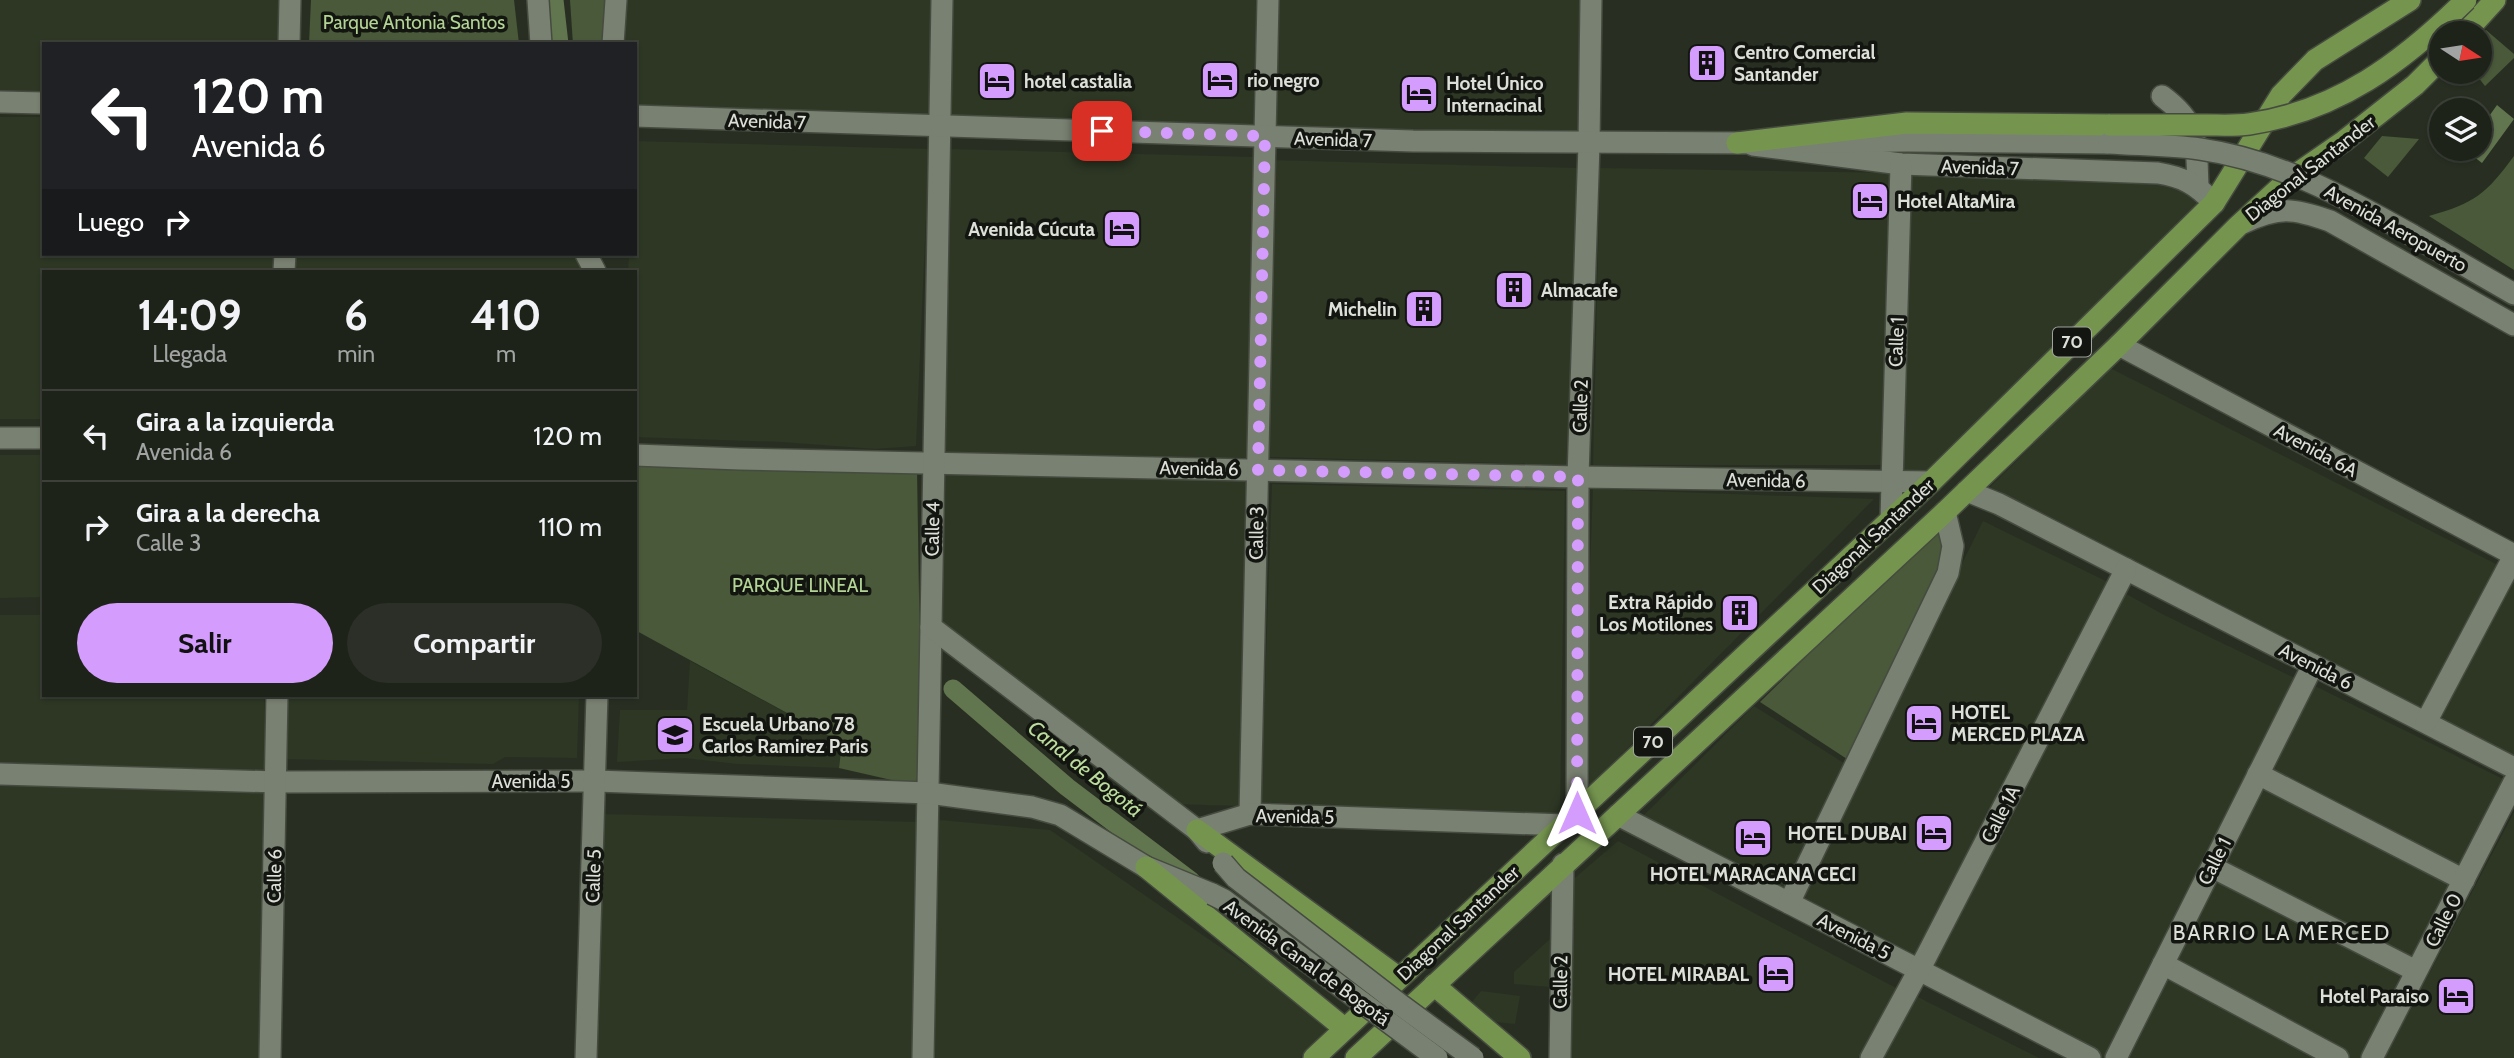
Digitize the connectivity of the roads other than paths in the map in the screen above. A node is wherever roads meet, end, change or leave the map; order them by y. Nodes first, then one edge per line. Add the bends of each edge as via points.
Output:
1 (290, 0) edge
2 (538, 0) edge
3 (616, 0) edge
4 (942, 0) edge
5 (1268, 0) edge
6 (1591, 0) edge
7 (2410, 0) edge
8 (2466, 0) edge
9 (2495, 0) edge
10 (2476, 21) edge
11 (289, 42) edge
12 (541, 42) edge
13 (613, 42) edge
14 (2429, 71) edge
15 (2162, 96) dead end
16 (0, 102) edge
17 (42, 103) edge
18 (637, 116) edge
19 (940, 126) junction
20 (2109, 134) junction
21 (1265, 136) junction
22 (1738, 143) junction
23 (1589, 144) junction
24 (1901, 164) junction
25 (2198, 186) junction
26 (2214, 203) junction
27 (2238, 226) junction
28 (2514, 294) edge
29 (2514, 325) edge
30 (2119, 345) junction
31 (0, 438) edge
32 (42, 438) edge
33 (637, 455) edge
34 (933, 463) junction
35 (1258, 470) junction
36 (1578, 477) junction
37 (1892, 482) junction
38 (1931, 482) junction
39 (1967, 491) junction
40 (1945, 512) junction
41 (1891, 519) junction
42 (2514, 556) edge
43 (2126, 569) junction
44 (930, 627) junction
45 (2313, 665) junction
46 (277, 697) edge
47 (597, 697) edge
48 (2426, 722) junction
49 (2514, 768) edge
50 (0, 774) edge
51 (2258, 774) junction
52 (596, 781) junction
53 (276, 782) junction
54 (2514, 782) edge
55 (929, 793) junction
56 (1250, 814) junction
57 (1060, 815) joint
58 (1618, 815) junction
59 (1570, 819) junction
60 (1197, 830) junction
61 (1563, 864) junction
62 (1146, 867) junction
63 (2212, 867) junction
64 (2463, 880) junction
65 (1789, 903) junction
66 (2163, 964) junction
67 (1919, 970) junction
68 (2416, 971) junction
69 (1399, 978) junction
70 (1434, 985) junction
71 (1344, 1028) junction
72 (1369, 1054) edge
73 (270, 1058) edge
74 (586, 1058) edge
75 (923, 1058) edge
76 (1314, 1058) edge
77 (1437, 1058) edge
78 (1473, 1058) edge
79 (1520, 1058) edge
80 (1560, 1058) edge
81 (1871, 1058) edge
82 (2090, 1058) edge
83 (2116, 1058) edge
84 (2338, 1058) edge
85 (2372, 1058) edge

1 - 11 street
2 - 12 street
3 - 13 street
4 - 19 street, Calle 4
5 - 21 street, Calle 3
6 - 23 street, Calle 2
7 - 26 main road, Diagonal Santander / 70 via 2315,60 2281,95
8 - 20 main road, bridge via 2378,75 2316,108 2247,124
9 - 10 main road
14 - 27 main road, Diagonal Santander / 70 via 2344,141 2288,180
15 - 25 street via 2191,124
16 - 17 street
18 - 19 street, Avenida 7
19 - 21 street, Avenida 7
19 - 34 street, Calle 4
20 - 22 main road via 1907,123
20 - 28 street, Avenida Aeropuerto, bridge via 2277,168 2412,235
21 - 23 street, Avenida 7
21 - 35 street, Calle 3
22 - 23 street, Avenida 7
22 - 24 street, Avenida 7
23 - 36 street, Calle 2
24 - 25 street, Avenida 7 via 2158,173
24 - 37 street, Calle 1
25 - 26 street, Avenida 7
26 - 38 main road, Diagonal Santander / 70
27 - 29 street, Avenida Aeropuerto via 2267,212 2300,211 2330,221
27 - 30 main road, Diagonal Santander / 70
30 - 39 main road, Diagonal Santander / 70
30 - 42 street, Avenida 6A
31 - 32 street
33 - 34 street, Avenida 6
34 - 35 street, Avenida 6
34 - 44 street, Calle 4
35 - 36 street, Avenida 6
35 - 56 street, Calle 3
36 - 37 street, Avenida 6
36 - 59 street, Calle 2
37 - 38 street, Avenida 6
37 - 41 street, Calle 1
38 - 41 main road, Diagonal Santander / 70
39 - 40 main road, Diagonal Santander / 70
39 - 43 street, Avenida 6
40 - 58 main road, Diagonal Santander / 70
40 - 65 street via 1953,546 1948,573
41 - 59 main road, Diagonal Santander / 70
42 - 48 street
43 - 45 street, Avenida 6
43 - 67 street, Calle 1A
44 - 55 street, Calle 4
44 - 60 street, Avenida Canal de Bogotá
45 - 48 street, Avenida 6
45 - 51 street, Calle 1
46 - 53 street, Calle 6
47 - 52 street, Calle 5
48 - 49 street, Avenida 6
50 - 53 street, Avenida 5
51 - 63 street, Calle 1
51 - 64 street
52 - 53 street, Avenida 5
52 - 55 street, Avenida 5
52 - 74 street, Calle 5
53 - 73 street, Calle 6
54 - 64 street, Calle 0
55 - 57 street, Avenida 5
55 - 75 street, Calle 4
56 - 59 street, Avenida 5
56 - 60 street, Avenida 5
57 - 62 street, Avenida Canal de Bogotá
58 - 61 main road, Diagonal Santander / 70
58 - 65 street, Avenida 5
59 - 69 main road, Diagonal Santander / 70
60 - 69 main road
60 - 78 street, Avenida Canal de Bogotá, bridge via 1246,886
61 - 70 main road, Diagonal Santander / 70
61 - 80 street, Calle 2
62 - 71 main road
62 - 77 street, Avenida Canal de Bogotá, bridge via 1224,900
63 - 66 street, Calle 1
63 - 68 street
64 - 68 street, Calle 0
65 - 67 street, Avenida 5
66 - 83 street, Calle 1
66 - 84 street
67 - 81 street, Calle 1A
67 - 82 street, Avenida 5
68 - 85 street, Calle 0
69 - 71 main road, Diagonal Santander / 70
70 - 72 main road, Diagonal Santander / 70
70 - 79 main road
71 - 76 main road, Diagonal Santander / 70

